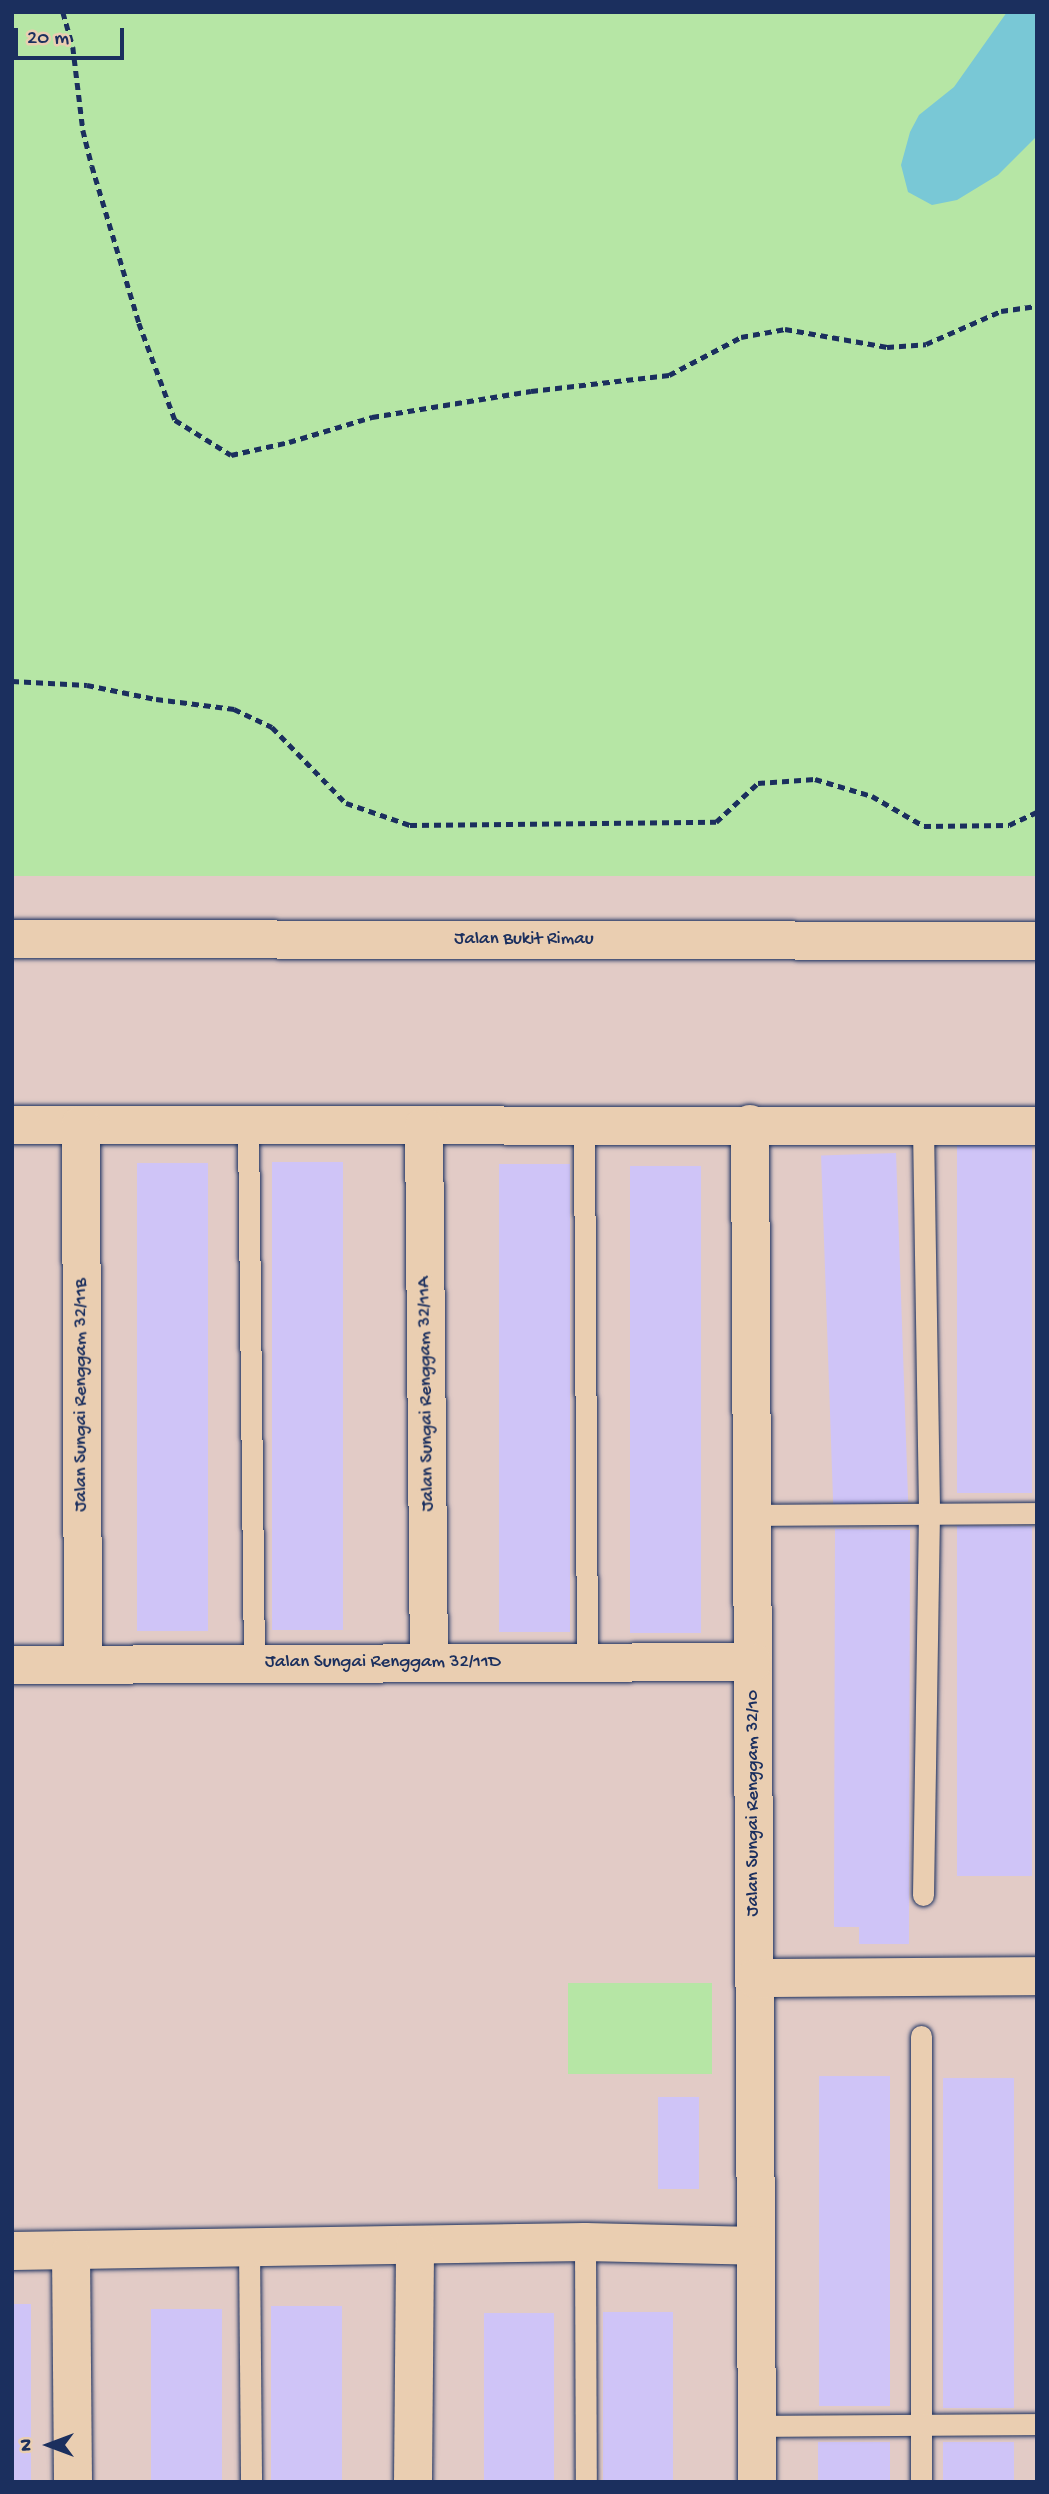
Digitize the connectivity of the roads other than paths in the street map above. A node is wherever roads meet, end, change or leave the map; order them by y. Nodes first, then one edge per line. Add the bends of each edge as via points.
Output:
1 (12, 939) edge
2 (1037, 941) edge
3 (584, 1124) junction
4 (750, 1124) junction
5 (12, 1125) edge
6 (80, 1125) junction
7 (248, 1125) junction
8 (424, 1126) junction
9 (1037, 1126) edge
10 (923, 1127) junction
11 (929, 1513) junction
12 (1037, 1513) edge
13 (753, 1515) junction
14 (753, 1661) junction
15 (429, 1662) junction
16 (587, 1662) junction
17 (254, 1664) junction
18 (12, 1665) edge
19 (83, 1665) junction
20 (923, 1895) dead end
21 (1037, 1976) edge
22 (755, 1978) junction
23 (921, 2036) dead end
24 (586, 2242) junction
25 (415, 2245) junction
26 (249, 2246) junction
27 (756, 2246) junction
28 (12, 2251) edge
29 (71, 2252) junction
30 (1037, 2424) edge
31 (921, 2425) junction
32 (757, 2426) junction
33 (73, 2482) edge
34 (251, 2482) edge
35 (413, 2482) edge
36 (586, 2482) edge
37 (757, 2482) edge
38 (921, 2482) edge

1 - 2 street, Jalan Bukit Rimau
3 - 4 street
3 - 8 street
3 - 16 lane
4 - 10 street
4 - 13 street, Jalan Sungai Renggam 32/10
5 - 6 street
6 - 7 street
6 - 19 street, Jalan Sungai Renggam 32/11B
7 - 8 street
7 - 17 lane
8 - 15 street, Jalan Sungai Renggam 32/11A
9 - 10 street
10 - 11 lane
11 - 12 lane
11 - 13 lane
11 - 20 lane
13 - 14 street, Jalan Sungai Renggam 32/10
14 - 16 street, Jalan Sungai Renggam 32/11D
14 - 22 street, Jalan Sungai Renggam 32/10
15 - 16 street, Jalan Sungai Renggam 32/11D
15 - 17 street, Jalan Sungai Renggam 32/11D
17 - 19 street, Jalan Sungai Renggam 32/11D
18 - 19 street, Jalan Sungai Renggam 32/11D
21 - 22 street
22 - 27 street, Jalan Sungai Renggam 32/10
23 - 31 lane
24 - 25 street
24 - 27 street
24 - 36 lane
25 - 26 street
25 - 35 street
26 - 29 street
26 - 34 lane
27 - 32 street, Jalan Sungai Renggam 32/10
28 - 29 street
29 - 33 street
30 - 31 lane
31 - 32 lane
31 - 38 lane
32 - 37 street, Jalan Sungai Renggam 32/10

